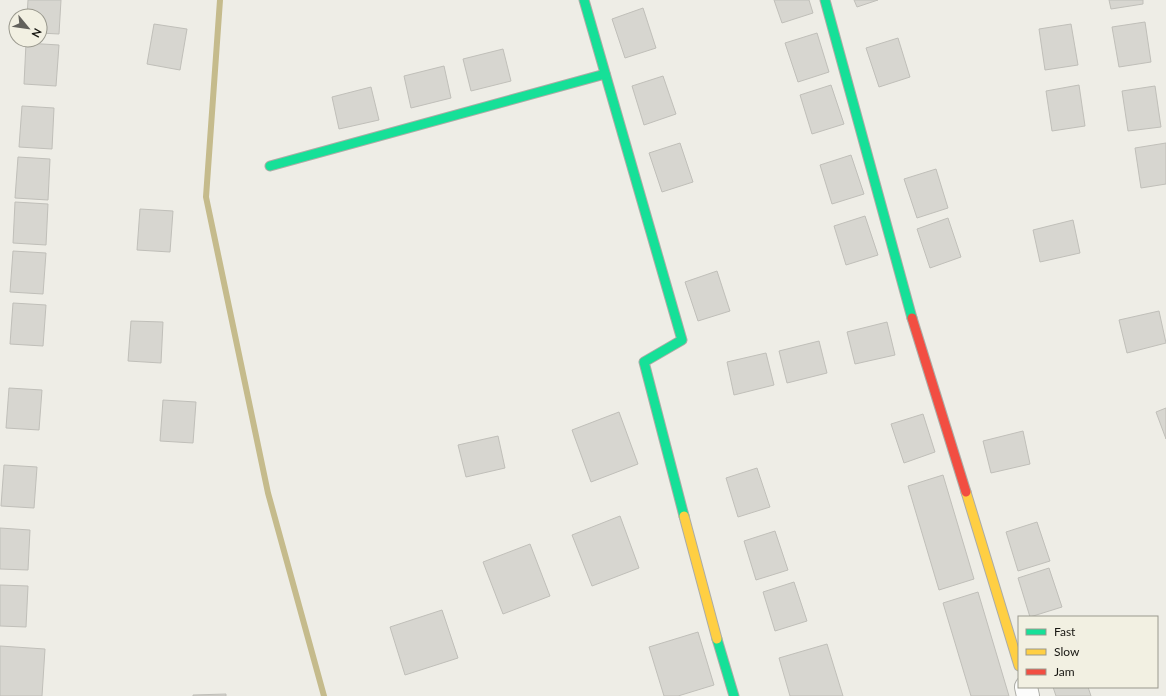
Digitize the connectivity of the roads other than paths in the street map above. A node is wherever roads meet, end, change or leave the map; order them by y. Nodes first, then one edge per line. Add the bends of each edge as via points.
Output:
1 (584, 0) edge
2 (824, 0) edge
3 (605, 74) junction
4 (270, 166) dead end
5 (1018, 663) edge
6 (734, 696) edge

1 - 3 street
2 - 5 street via 904,291
3 - 4 street
3 - 6 street via 682,340 644,362

